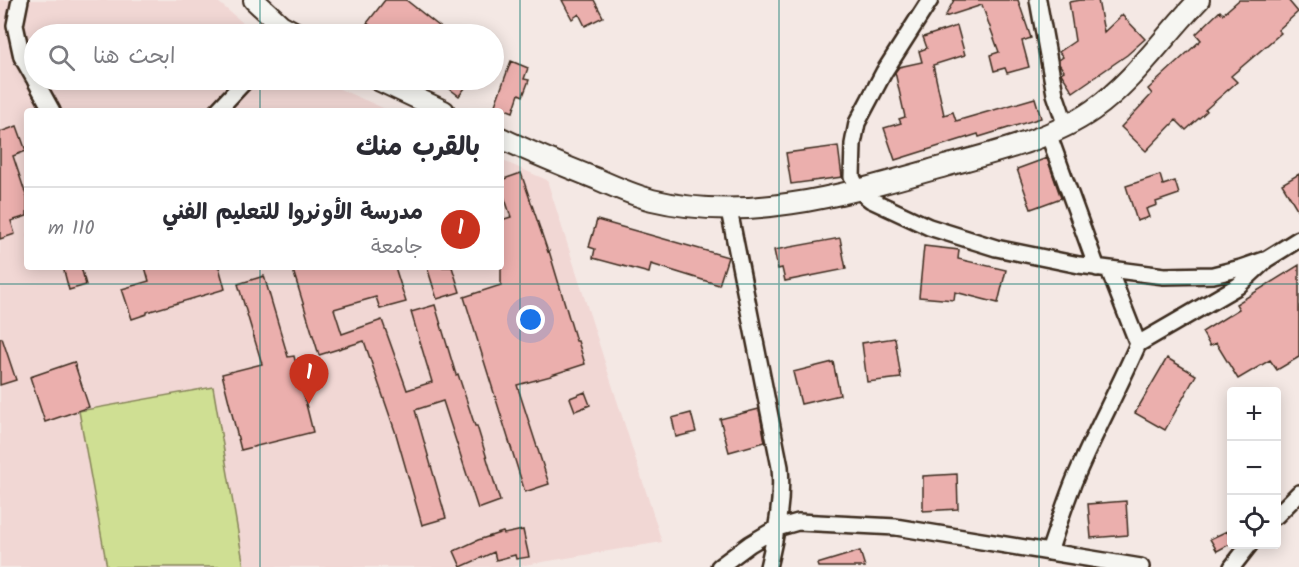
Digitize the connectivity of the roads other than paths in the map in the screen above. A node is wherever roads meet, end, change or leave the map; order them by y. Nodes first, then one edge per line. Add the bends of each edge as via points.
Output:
1 (20, 0) edge
2 (254, 0) edge
3 (930, 0) edge
4 (1038, 0) edge
5 (1199, 0) edge
6 (278, 24) edge
7 (24, 60) edge
8 (41, 90) edge
9 (237, 90) edge
10 (399, 90) edge
11 (50, 108) edge
12 (220, 108) edge
13 (438, 108) edge
14 (1057, 130) junction
15 (504, 139) edge
16 (858, 190) junction
17 (729, 210) junction
18 (1299, 239) edge
19 (1267, 259) junction
20 (1103, 269) junction
21 (1138, 344) junction
22 (1299, 493) edge
23 (1281, 511) edge
24 (777, 528) junction
25 (1246, 549) edge
26 (1049, 552) junction
27 (719, 567) edge
28 (768, 567) edge
29 (1141, 567) edge
30 (1232, 567) edge

1 - 7 street via 15,25
2 - 6 main road
3 - 16 street via 857,123 852,177
4 - 14 street via 1055,94
5 - 14 main road via 1113,94 1091,112
8 - 11 street
9 - 12 street
10 - 13 main road
14 - 16 main road
14 - 20 street
15 - 17 main road via 634,195 676,205
16 - 17 main road via 791,204
16 - 20 street via 887,209 929,227 996,248
17 - 24 street via 780,467
18 - 19 street
19 - 20 street via 1197,276
19 - 21 street via 1238,286
20 - 21 street
21 - 26 street via 1077,472
22 - 23 street
24 - 26 street via 798,522 896,527
24 - 27 street
24 - 28 street
25 - 30 street
26 - 29 street

